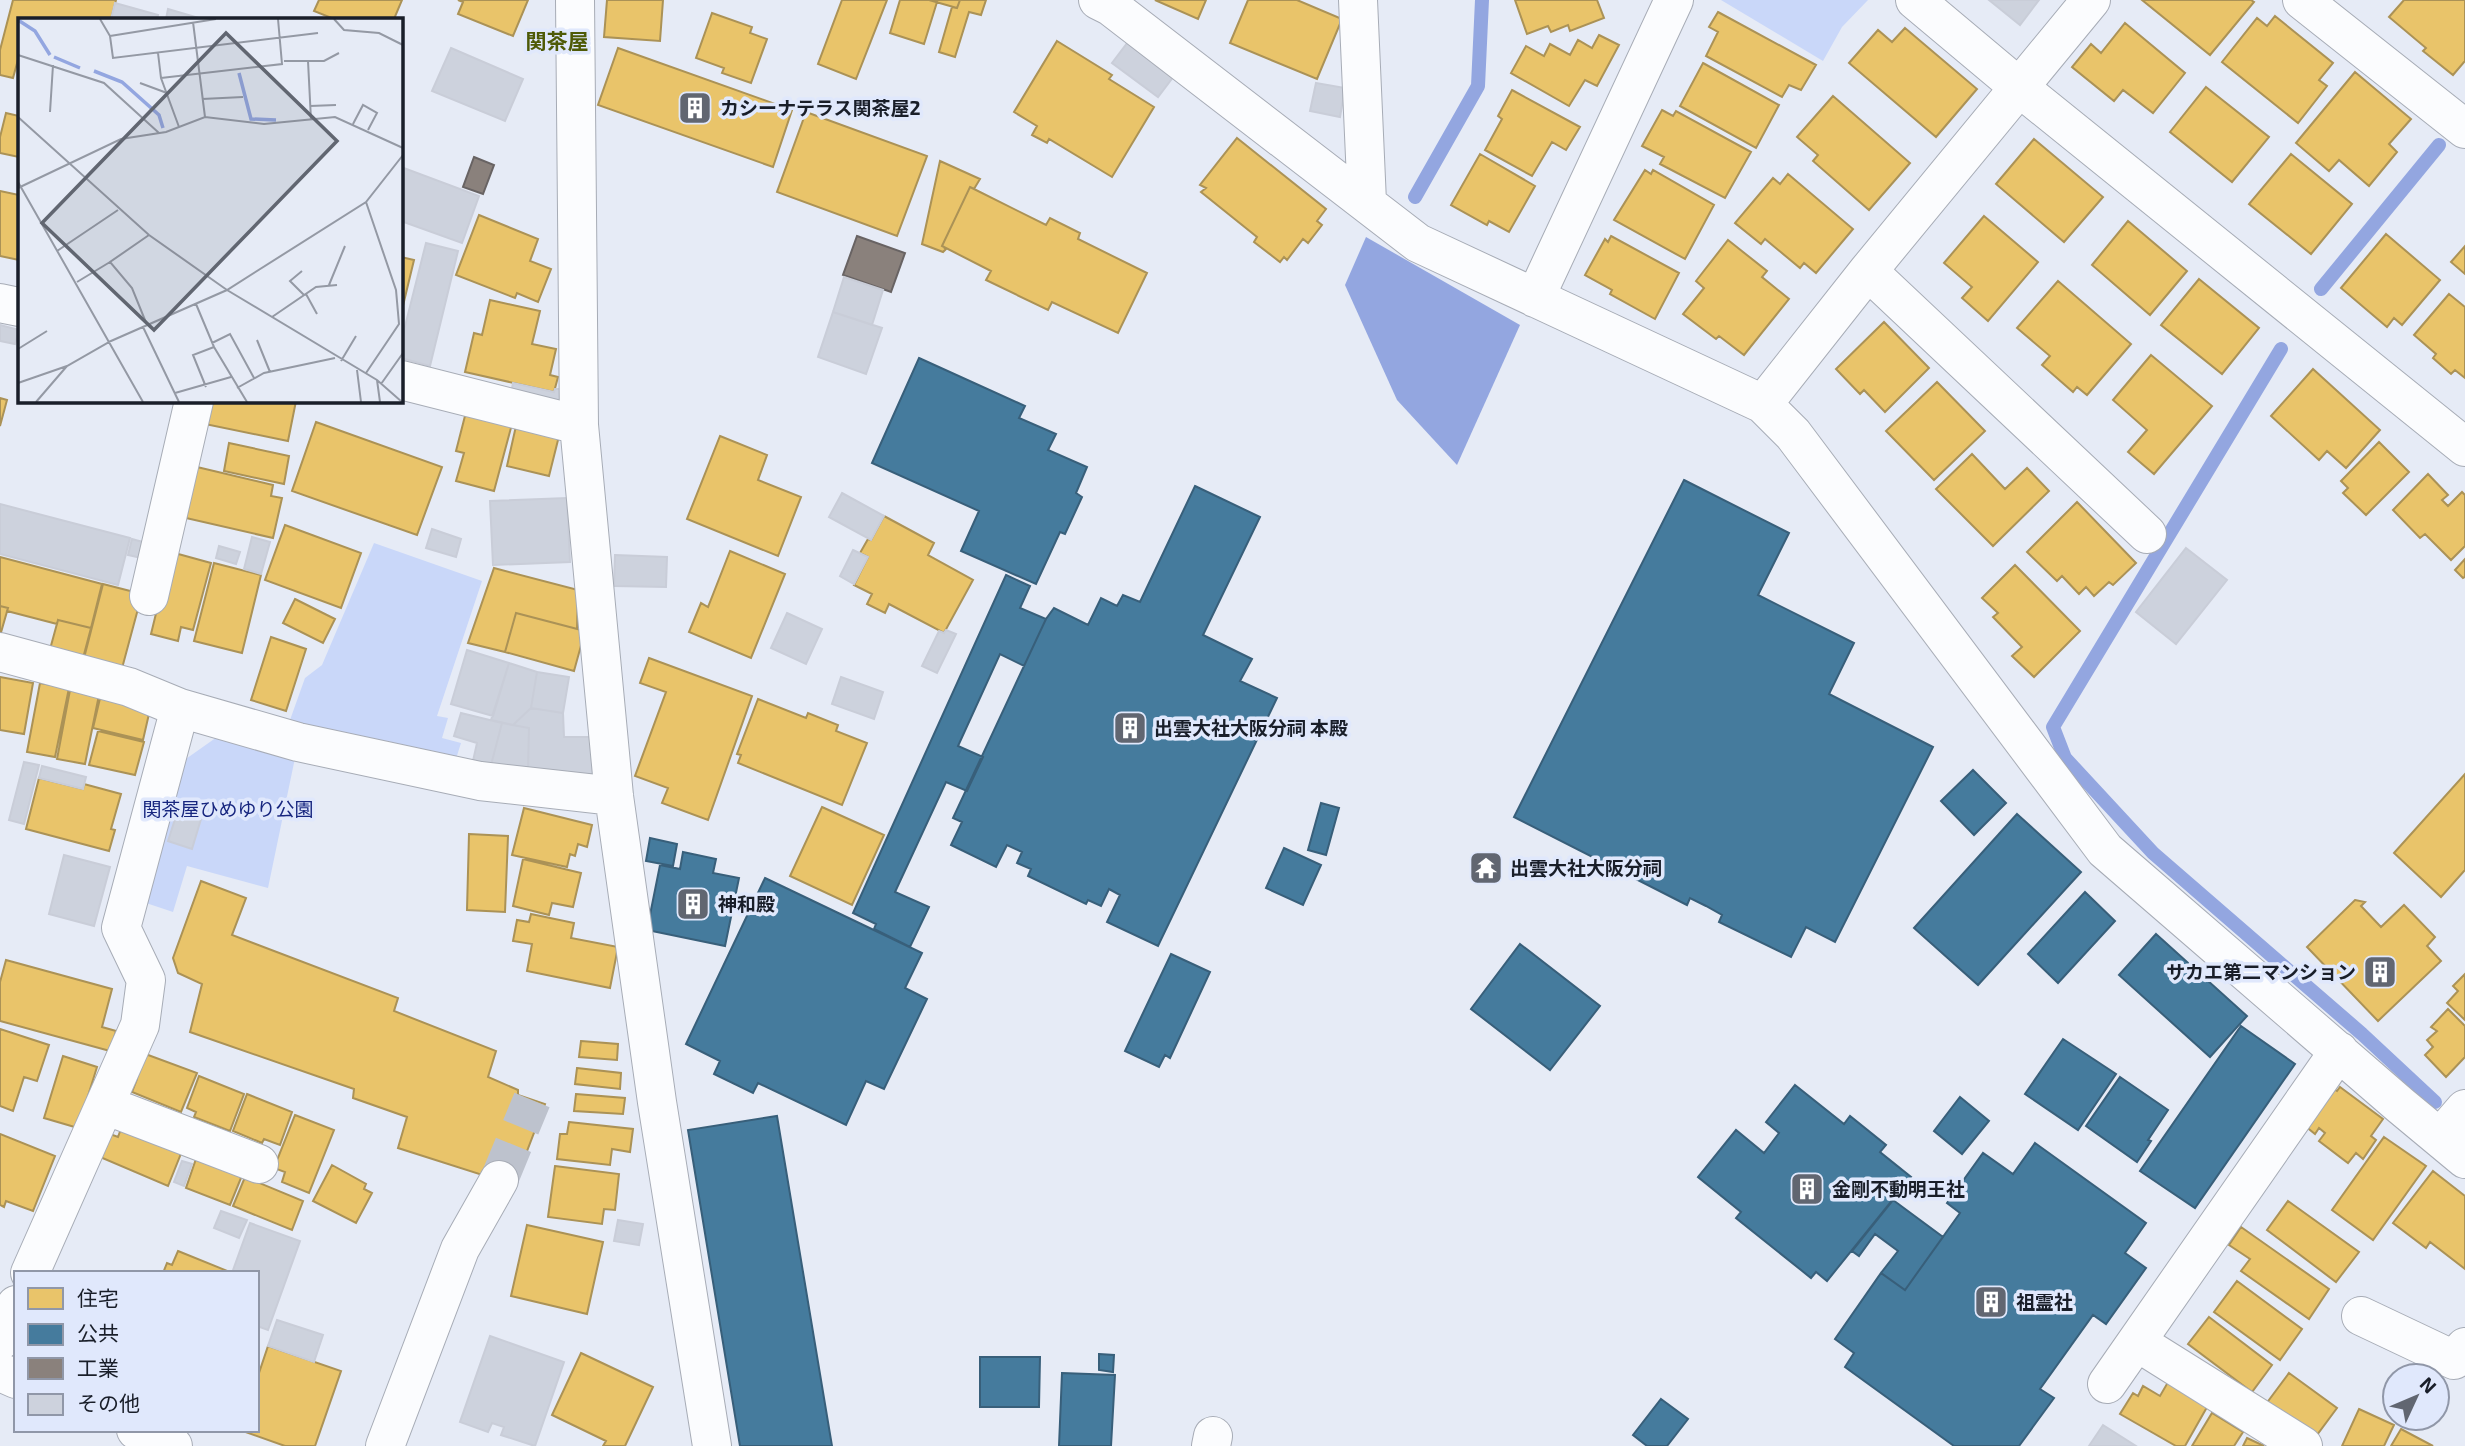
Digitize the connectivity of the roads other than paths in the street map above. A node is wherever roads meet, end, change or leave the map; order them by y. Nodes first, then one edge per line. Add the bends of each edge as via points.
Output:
1 (575, 0) edge
2 (1098, 0) edge
3 (1358, 0) edge
4 (1674, 0) edge
5 (1915, 0) edge
6 (2091, 0) edge
7 (2302, 0) edge
8 (2020, 88) junction
9 (2465, 129) edge
10 (1367, 202) junction
11 (1868, 271) junction
12 (1535, 298) junction
13 (0, 303) edge
14 (18, 307) edge
15 (402, 380) edge
16 (194, 402) edge
17 (1763, 404) junction
18 (579, 425) junction
19 (2465, 447) edge
20 (2147, 534) dead end
21 (149, 596) dead end
22 (0, 652) edge
23 (180, 708) junction
24 (614, 796) junction
25 (2339, 1051) junction
26 (105, 1105) junction
27 (2465, 1110) edge
28 (2453, 1149) edge
29 (258, 1164) dead end
30 (499, 1180) tunnel mouth
31 (31, 1271) edge
32 (14, 1309) edge
33 (2361, 1316) dead end
34 (0, 1340) edge
35 (2137, 1342) junction
36 (2465, 1347) edge
37 (2107, 1384) dead end
38 (141, 1432) edge
39 (173, 1446) edge
40 (384, 1446) edge
41 (712, 1446) edge
42 (2303, 1446) edge

1 - 18 street
2 - 10 street
3 - 10 street
4 - 12 street
5 - 8 street
6 - 8 street
7 - 9 street
8 - 11 street
8 - 19 street
10 - 12 street via 1418,243
11 - 17 street
11 - 20 street
12 - 17 street
13 - 14 street
15 - 18 street
16 - 21 street
17 - 25 street via 1793,434 2105,850
18 - 24 street
22 - 23 street via 129,687
23 - 24 street via 298,741 480,781
23 - 26 street via 121,928 146,980 141,1026
24 - 41 street
25 - 28 street
25 - 35 street
26 - 29 street
26 - 31 street
27 - 28 street
30 - 40 street via 460,1249
32 - 34 street
33 - 36 street via 2454,1360
35 - 37 street
35 - 42 street
38 - 39 street

